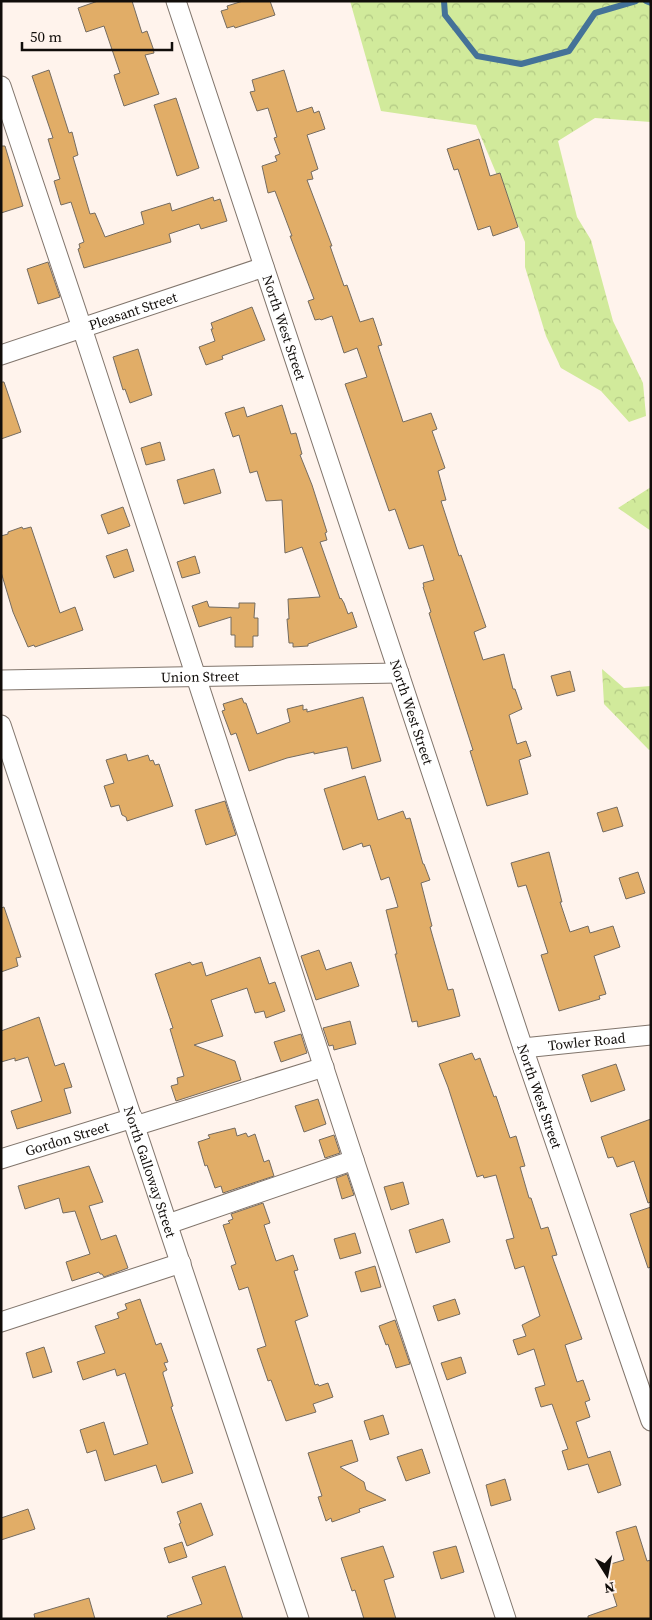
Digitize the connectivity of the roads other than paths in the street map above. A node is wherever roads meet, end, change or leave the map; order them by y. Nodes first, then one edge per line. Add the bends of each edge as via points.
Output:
1 (176, 1) edge
2 (1, 86) edge
3 (264, 267) junction
4 (82, 328) junction
5 (1, 355) edge
6 (399, 673) junction
7 (196, 677) junction
8 (1, 680) edge
9 (1, 725) edge
10 (651, 1035) edge
11 (523, 1048) junction
12 (324, 1067) junction
13 (134, 1122) junction
14 (1, 1159) edge
15 (354, 1160) junction
16 (168, 1224) junction
17 (181, 1263) junction
18 (1, 1322) edge
19 (651, 1422) edge
20 (299, 1619) edge
21 (506, 1619) edge

1 - 3 street, North West Street
2 - 4 street
3 - 4 street, Pleasant Street
3 - 6 street, North West Street
4 - 5 street, Pleasant Street
4 - 7 street
6 - 7 street, Union Street
6 - 11 street, North West Street
7 - 8 street, Union Street
7 - 12 street
9 - 13 street, North Galloway Street
10 - 11 street, Towler Road
11 - 19 street, North West Street
12 - 13 street, Gordon Street
12 - 15 street
13 - 14 street, Gordon Street
13 - 16 street, North Galloway Street
15 - 16 street
15 - 21 street
16 - 17 street, North Galloway Street
17 - 18 street
17 - 20 street, North Galloway Street

